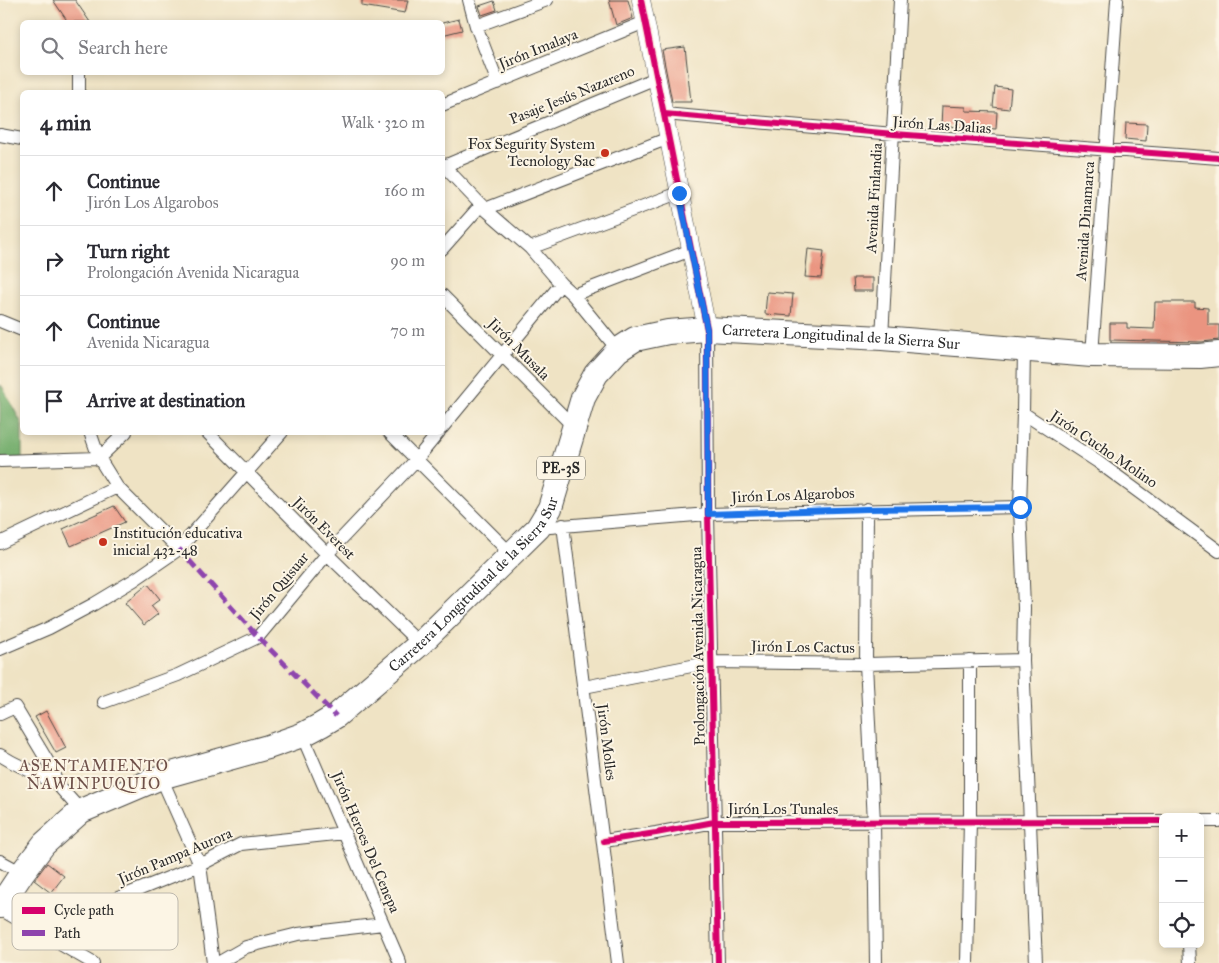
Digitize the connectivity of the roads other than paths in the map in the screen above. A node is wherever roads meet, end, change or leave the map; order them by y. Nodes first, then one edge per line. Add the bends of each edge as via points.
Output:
1 (469, 0) edge
2 (547, 0) edge
3 (641, 0) edge
4 (900, 0) edge
5 (1117, 0) edge
6 (645, 22) junction
7 (476, 26) junction
8 (79, 75) edge
9 (656, 78) junction
10 (498, 83) junction
11 (79, 90) edge
12 (445, 104) edge
13 (664, 114) junction
14 (894, 134) junction
15 (0, 135) edge
16 (669, 138) junction
17 (20, 139) edge
18 (1107, 150) junction
19 (1219, 158) edge
20 (445, 164) edge
21 (445, 167) edge
22 (679, 193) junction
23 (483, 207) junction
24 (445, 246) edge
25 (530, 248) junction
26 (691, 250) junction
27 (560, 284) junction
28 (573, 295) junction
29 (445, 298) edge
30 (0, 321) edge
31 (20, 329) edge
32 (707, 329) junction
33 (882, 338) junction
34 (1024, 349) junction
35 (618, 350) junction
36 (1219, 354) edge
37 (1092, 355) junction
38 (502, 356) junction
39 (1022, 413) junction
40 (445, 424) edge
41 (573, 426) junction
42 (91, 435) edge
43 (123, 435) edge
44 (210, 435) edge
45 (279, 435) edge
46 (393, 435) edge
47 (437, 435) edge
48 (99, 458) junction
49 (0, 460) edge
50 (416, 460) junction
51 (246, 472) junction
52 (117, 487) junction
53 (1020, 507) junction
54 (867, 509) junction
55 (708, 514) junction
56 (563, 525) junction
57 (538, 528) junction
58 (0, 543) edge
59 (179, 549) junction
60 (1219, 551) edge
61 (327, 554) junction
62 (512, 555) junction
63 (420, 644) junction
64 (0, 650) edge
65 (1023, 660) junction
66 (970, 661) junction
67 (712, 662) junction
68 (866, 664) junction
69 (584, 687) junction
70 (104, 702) dead end
71 (0, 714) edge
72 (302, 735) junction
73 (0, 755) edge
74 (161, 777) junction
75 (56, 784) junction
76 (81, 811) junction
77 (970, 820) junction
78 (1030, 820) junction
79 (1219, 820) edge
80 (1159, 821) edge
81 (1204, 821) edge
82 (714, 822) junction
83 (874, 822) junction
84 (345, 833) junction
85 (604, 841) junction
86 (0, 861) edge
87 (200, 865) junction
88 (22, 873) junction
89 (130, 893) edge
90 (0, 907) edge
91 (12, 914) edge
92 (383, 924) junction
93 (1189, 948) edge
94 (70, 950) edge
95 (77, 950) edge
96 (75, 953) junction
97 (93, 963) edge
98 (213, 963) edge
99 (218, 963) edge
100 (400, 963) edge
101 (618, 963) edge
102 (718, 963) edge
103 (876, 963) edge
104 (967, 963) edge
105 (1036, 963) edge
106 (1190, 963) edge

1 - 7 street
2 - 7 street
3 - 6 street
4 - 14 street, Avenida Finlandia
5 - 18 street, Avenida Dinamarca
6 - 9 street
6 - 10 street, Jirón Imalaya
7 - 10 street
8 - 11 street
9 - 13 street
9 - 20 street, Pasaje Jesús Nazareno
10 - 12 street, Jirón Imalaya
13 - 14 street, Jirón Las Dalias
13 - 16 street
14 - 18 street, Jirón Las Dalias
14 - 33 street, Avenida Finlandia
15 - 17 street
16 - 22 street
16 - 23 street
18 - 19 street, Jirón Las Dalias
18 - 37 street, Avenida Dinamarca
21 - 23 street
22 - 25 street
22 - 26 street
23 - 24 street
23 - 25 street
25 - 27 street
26 - 28 street
26 - 32 street
27 - 28 street
27 - 38 street
28 - 35 street
29 - 38 street, Jirón Musala
30 - 31 street
32 - 33 highway, Carretera Longitudinal de la Sierra Sur / PE-3S
32 - 35 highway, Carretera Longitudinal de la Sierra Sur / PE-3S via 635,339
32 - 55 street, Prolongación Avenida Nicaragua
33 - 34 highway, Carretera Longitudinal de la Sierra Sur / PE-3S
34 - 37 highway, Carretera Longitudinal de la Sierra Sur / PE-3S
34 - 39 street
35 - 41 highway, Carretera Longitudinal de la Sierra Sur / PE-3S via 596,374
36 - 37 highway, Carretera Longitudinal de la Sierra Sur / PE-3S
38 - 40 street
38 - 41 street, Jirón Musala
39 - 53 street
39 - 60 street, Jirón Cucho Molino via 1098,462
41 - 57 highway, Carretera Longitudinal de la Sierra Sur / PE-3S via 550,508
42 - 48 street
43 - 48 street
44 - 51 street, Jirón Everest
45 - 51 street
46 - 50 street
47 - 50 street, Jirón Quisuar
48 - 49 street
48 - 52 street
50 - 61 street, Jirón Quisuar
50 - 62 street
51 - 59 street
51 - 61 street, Jirón Everest
52 - 58 street
52 - 59 street
53 - 54 street, Jirón Los Algarobos
53 - 65 street
54 - 55 street, Jirón Los Algarobos
54 - 68 street
55 - 56 street, Jirón Los Algarobos
55 - 67 street, Prolongación Avenida Nicaragua
56 - 57 street, Jirón Los Algarobos
56 - 69 street, Jirón Molles
57 - 62 highway, Carretera Longitudinal de la Sierra Sur / PE-3S
59 - 64 street via 94,604
61 - 63 street, Jirón Everest
61 - 70 street, Jirón Quisuar via 258,637 178,674
62 - 63 highway, Carretera Longitudinal de la Sierra Sur / PE-3S
63 - 72 highway, Carretera Longitudinal de la Sierra Sur / PE-3S via 336,716
65 - 66 street, Jirón Los Cactus
65 - 78 street
66 - 68 street, Jirón Los Cactus
66 - 77 street
67 - 68 street, Jirón Los Cactus
67 - 69 street, Jirón Los Cactus
67 - 82 street, Prolongación Avenida Nicaragua
68 - 83 street
69 - 85 street, Jirón Molles
71 - 75 street via 15,707 51,767
72 - 74 highway, Carretera Longitudinal de la Sierra Sur / PE-3S
72 - 84 street, Jirón Heroes Del Cenepa
73 - 75 street
74 - 76 highway, Carretera Longitudinal de la Sierra Sur / PE-3S
74 - 87 street
75 - 76 street
76 - 88 highway, Carretera Longitudinal de la Sierra Sur / PE-3S via 44,844
77 - 78 street, Jirón Los Tunales
77 - 83 street, Jirón Los Tunales
77 - 104 street
78 - 80 street, Jirón Los Tunales
78 - 105 street
79 - 81 street
82 - 83 street, Jirón Los Tunales
82 - 85 street, Jirón Los Tunales
82 - 102 street, Prolongación Avenida Nicaragua
83 - 103 street
84 - 87 street, Jirón Pampa Aurora via 241,844
84 - 92 street, Jirón Heroes Del Cenepa
85 - 101 street, Jirón Molles
86 - 88 street
87 - 89 street, Jirón Pampa Aurora
87 - 98 street
88 - 90 highway, Carretera Longitudinal de la Sierra Sur / PE-3S
90 - 91 street
92 - 99 street via 298,934 246,947
92 - 100 street, Jirón Heroes Del Cenepa
93 - 106 street
94 - 96 street
95 - 96 street, Jirón Pampa Aurora
96 - 97 street

